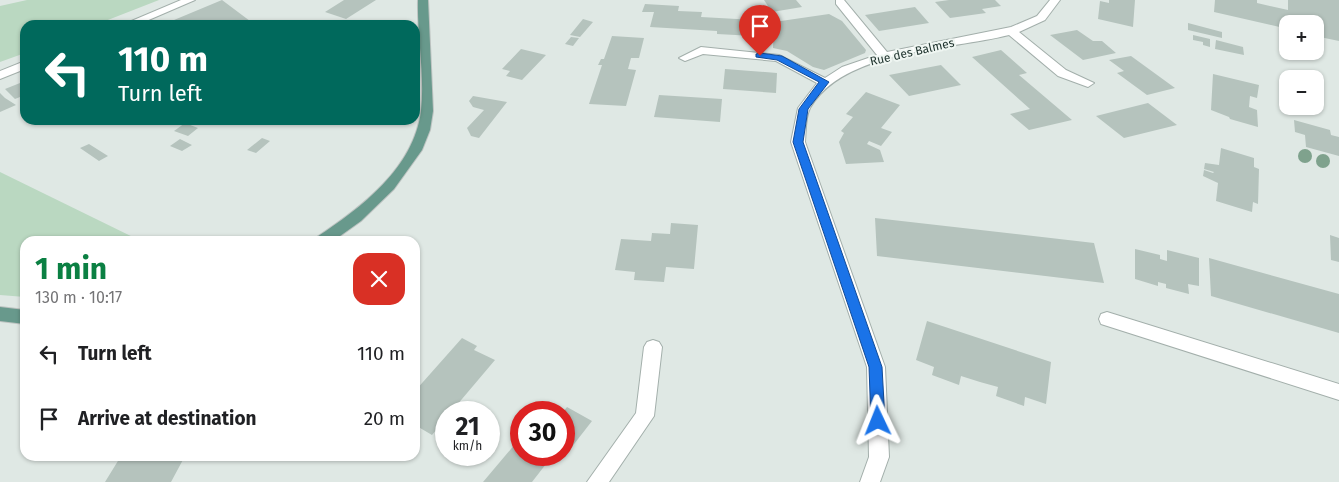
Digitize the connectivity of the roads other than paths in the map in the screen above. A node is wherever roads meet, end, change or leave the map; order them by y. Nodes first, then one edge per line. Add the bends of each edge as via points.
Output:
1 (190, 0) edge
2 (423, 0) edge
3 (1055, 0) edge
4 (840, 2) dead end
5 (140, 20) edge
6 (1011, 31) junction
7 (884, 56) junction
8 (685, 58) dead end
9 (20, 67) edge
10 (0, 75) edge
11 (824, 82) junction
12 (1088, 83) dead end
13 (329, 236) edge
14 (0, 314) edge
15 (20, 316) edge
16 (1107, 319) dead end
17 (653, 347) dead end
18 (1339, 392) edge
19 (597, 482) edge
20 (870, 482) edge

1 - 5 street
2 - 13 main road via 427,112 420,139 403,169 376,200
3 - 6 street, Rue des Balmes via 1042,17
4 - 7 street
6 - 7 street, Rue des Balmes
6 - 12 street via 1062,73
7 - 11 street, Rue des Balmes
8 - 11 street via 701,50 779,58
9 - 10 street
11 - 20 street, Rue des Balmes via 803,109 798,142 876,367 879,457
14 - 15 main road
16 - 18 street
17 - 19 street via 645,416

